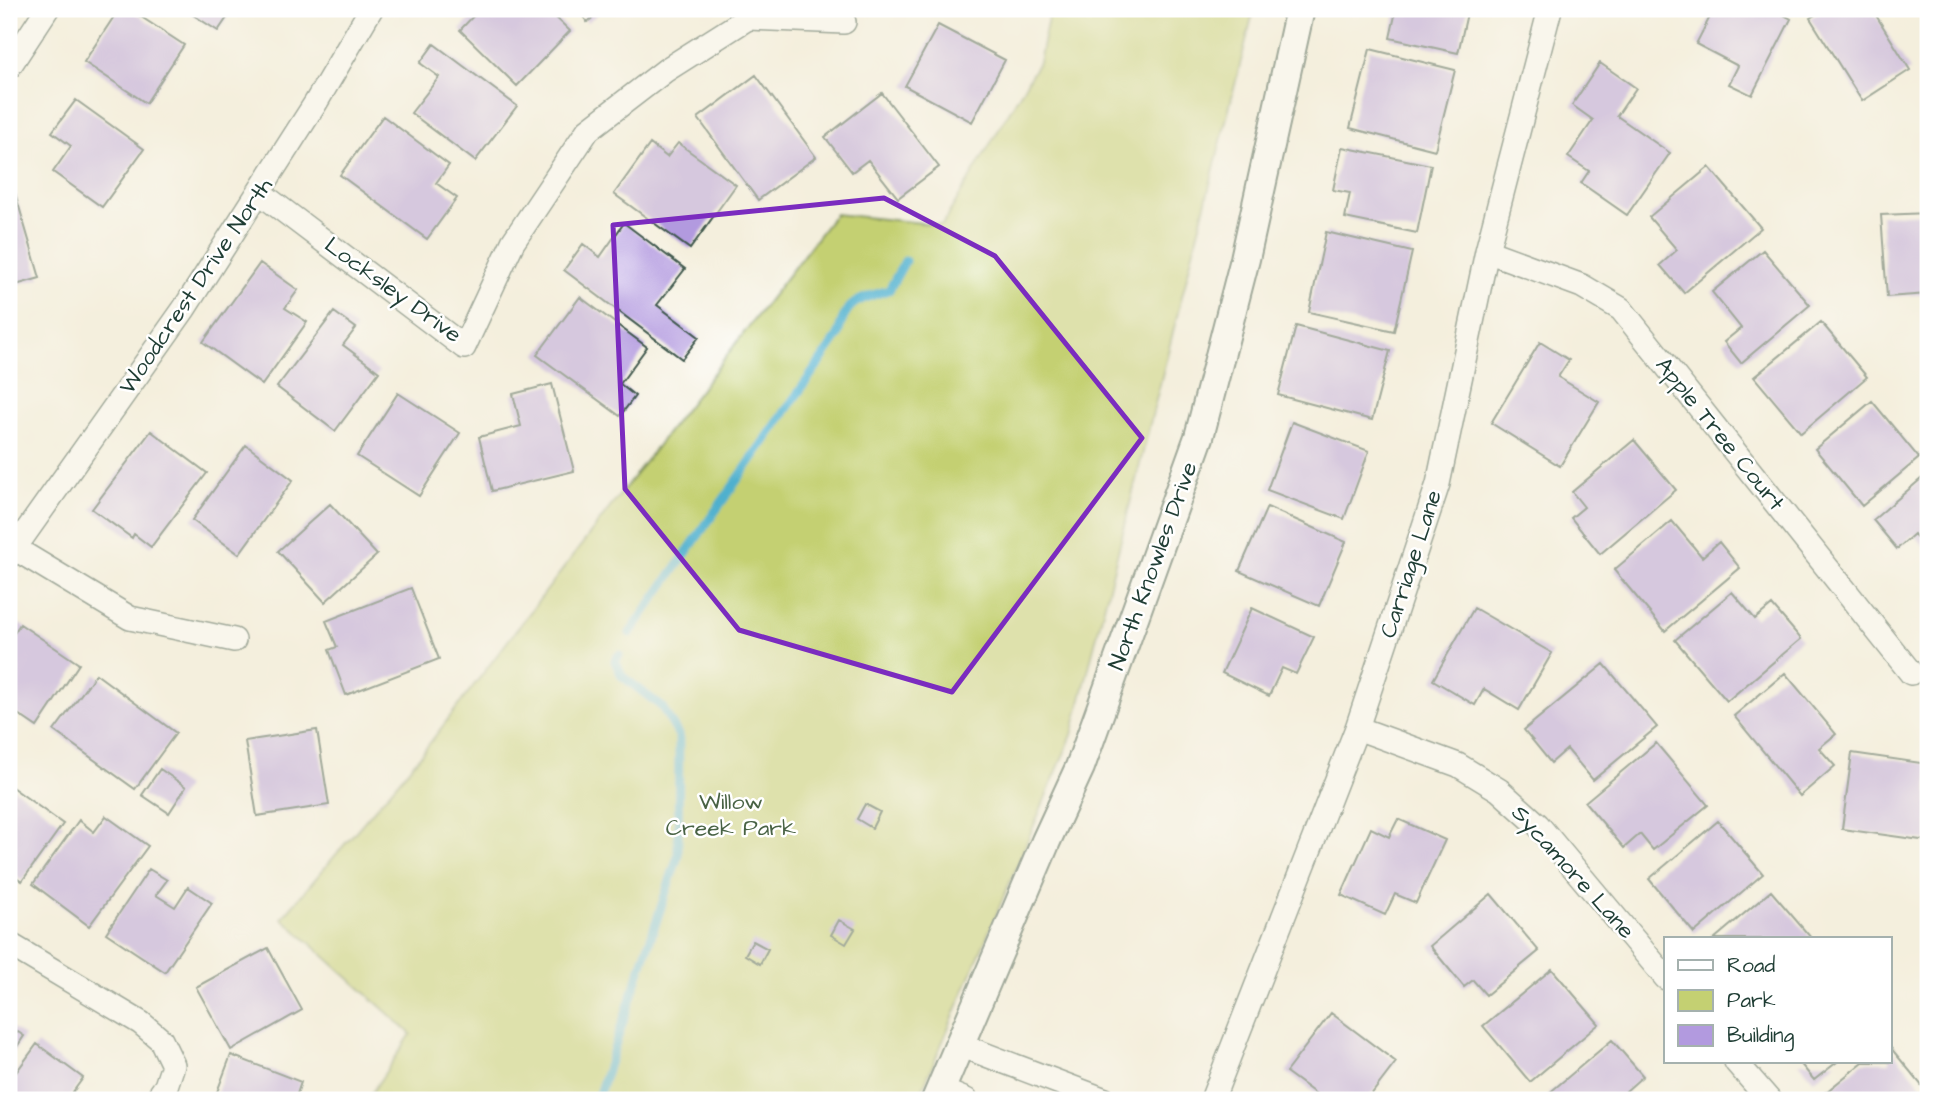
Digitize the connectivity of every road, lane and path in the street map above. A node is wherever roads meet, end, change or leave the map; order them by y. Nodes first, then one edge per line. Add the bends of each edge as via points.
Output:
1 (47, 9) edge
2 (371, 9) edge
3 (1300, 9) edge
4 (1550, 9) edge
5 (844, 22) dead end
6 (9, 67) edge
7 (259, 192) junction
8 (1487, 251) junction
9 (11, 550) edge
10 (234, 640) dead end
11 (1911, 673) dead end
12 (1357, 727) junction
13 (9, 944) edge
14 (1664, 976) edge
15 (960, 1045) junction
16 (1739, 1064) edge
17 (948, 1097) edge
18 (156, 1100) edge
19 (1105, 1100) edge
20 (1212, 1100) edge
21 (1769, 1100) edge

1 - 6 street
2 - 7 street, Woodcrest Drive North
3 - 15 street, North Knowles Drive via 1245,259 1199,437 1080,767
4 - 8 street, Carriage Lane
5 - 7 street, Locksley Drive via 748,18 666,70 588,130 513,242 464,347
7 - 9 street, Woodcrest Drive North via 184,309
8 - 11 street, Apple Tree Court via 1582,286 1621,309
8 - 12 street, Carriage Lane via 1438,484
9 - 10 street via 130,618
12 - 14 street, Sycamore Lane via 1458,765 1499,790 1538,825
12 - 20 street, Carriage Lane
13 - 18 street via 141,1023 161,1040 173,1065
15 - 17 street, North Knowles Drive
15 - 19 street
16 - 21 street

